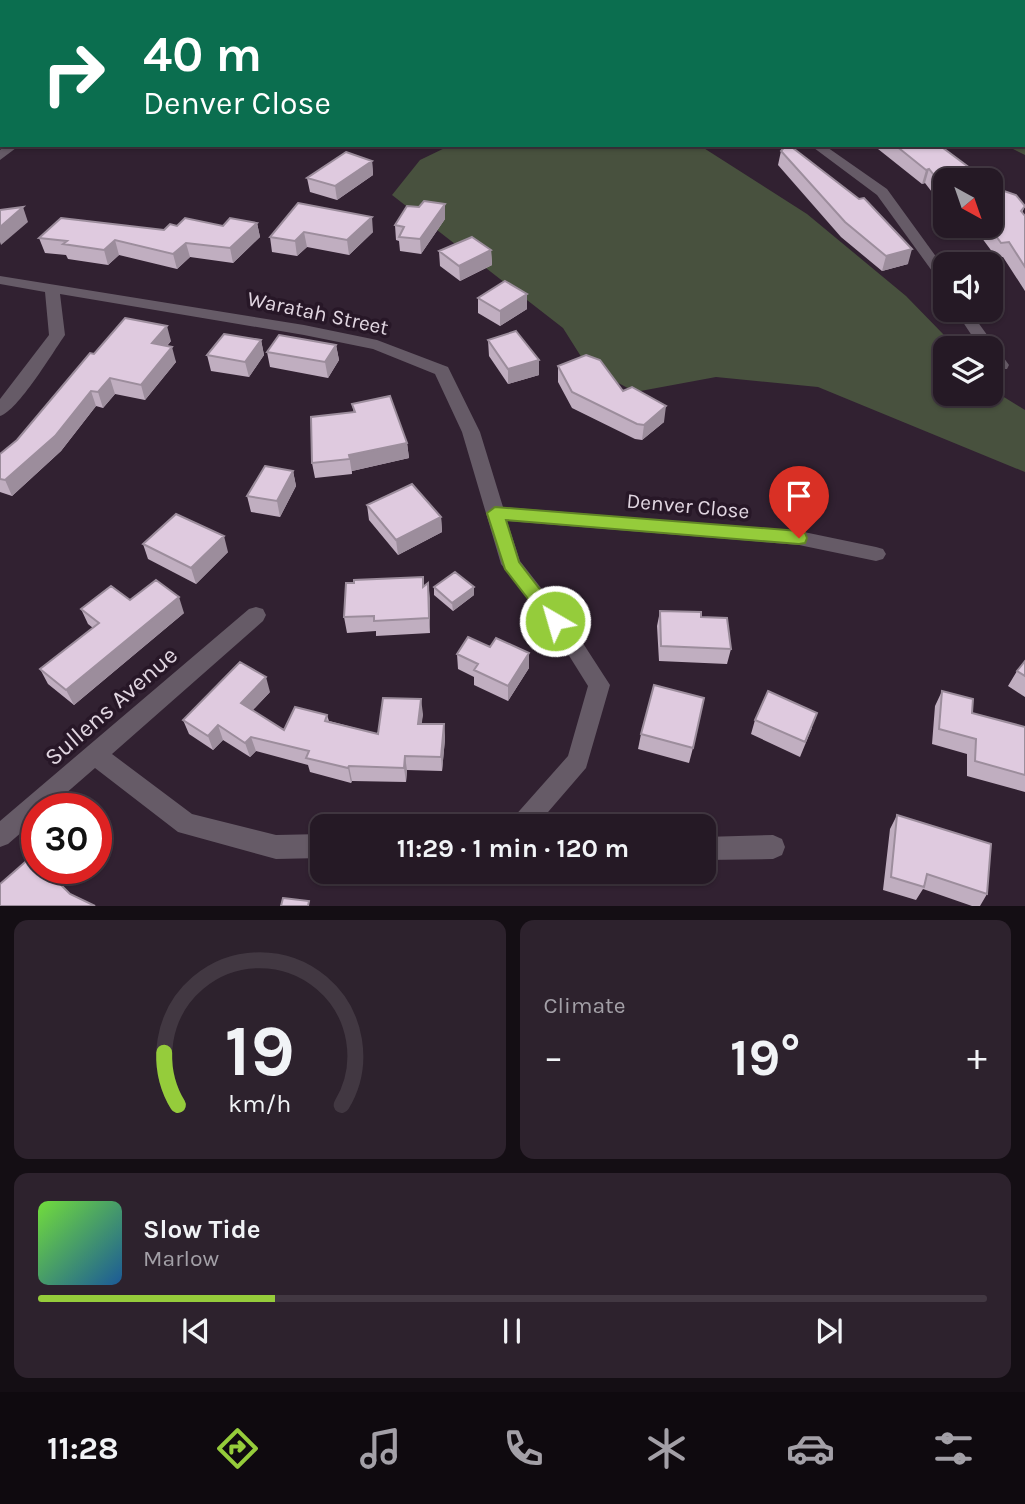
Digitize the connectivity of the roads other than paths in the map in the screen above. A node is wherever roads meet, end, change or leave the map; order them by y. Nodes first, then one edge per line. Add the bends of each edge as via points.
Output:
1 (819, 147) edge
2 (933, 263) edge
3 (0, 280) edge
4 (51, 290) junction
5 (0, 410) edge
6 (495, 513) junction
7 (876, 554) dead end
8 (256, 615) dead end
9 (96, 755) junction
10 (532, 814) edge
11 (0, 836) edge
12 (310, 846) edge
13 (773, 847) dead end
14 (716, 849) edge

1 - 2 street via 881,192
3 - 4 street, Waratah Street
4 - 5 street via 57,335
4 - 6 street, Waratah Street via 316,332 377,345 442,371 471,432
6 - 7 street, Denver Close via 799,538
6 - 10 street, Waratah Street via 511,564 599,685 578,761
8 - 9 street, Sullens Avenue
9 - 11 street, Sullens Avenue
9 - 12 street via 186,824 276,847
13 - 14 street

